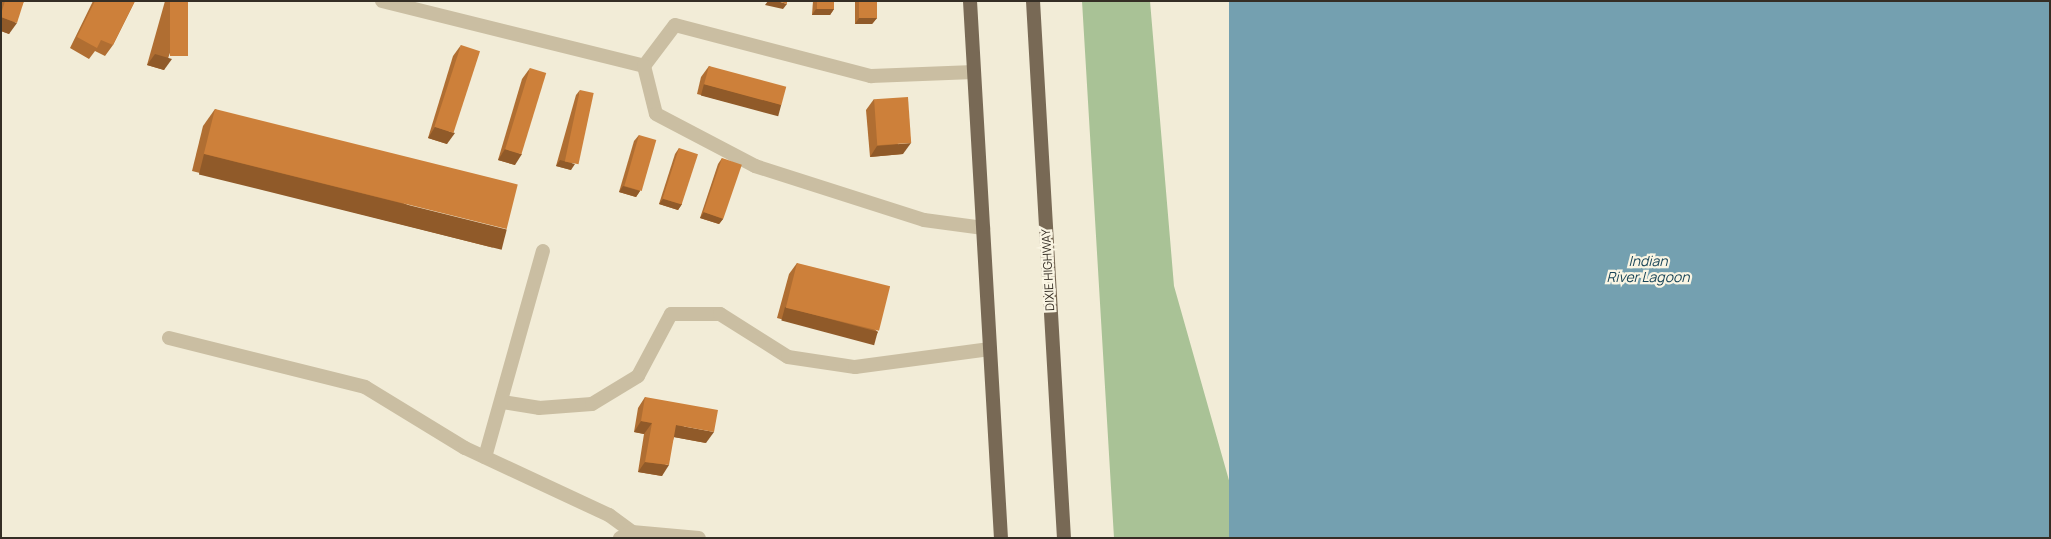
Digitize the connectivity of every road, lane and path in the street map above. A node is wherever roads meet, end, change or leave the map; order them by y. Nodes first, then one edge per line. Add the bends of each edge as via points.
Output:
1 (382, 1) edge
2 (970, 1) edge
3 (1032, 1) edge
4 (644, 66) junction
5 (974, 72) junction
6 (983, 228) junction
7 (542, 251) dead end
8 (169, 338) dead end
9 (990, 348) junction
10 (502, 402) junction
11 (486, 457) junction
12 (626, 535) edge
13 (699, 538) edge
14 (1001, 538) edge
15 (1064, 538) edge

1 - 4 street
2 - 5 main road
3 - 15 main road, DIXIE HIGHWAY
4 - 5 street via 675,25 871,76
4 - 6 street via 656,114 755,166 924,220
5 - 6 main road
6 - 9 main road
7 - 10 street
8 - 11 street via 365,387
9 - 10 street via 855,367 788,357 720,314 671,314 638,376 592,404 539,408
9 - 14 main road
10 - 11 street
11 - 12 street via 609,515
12 - 13 street

